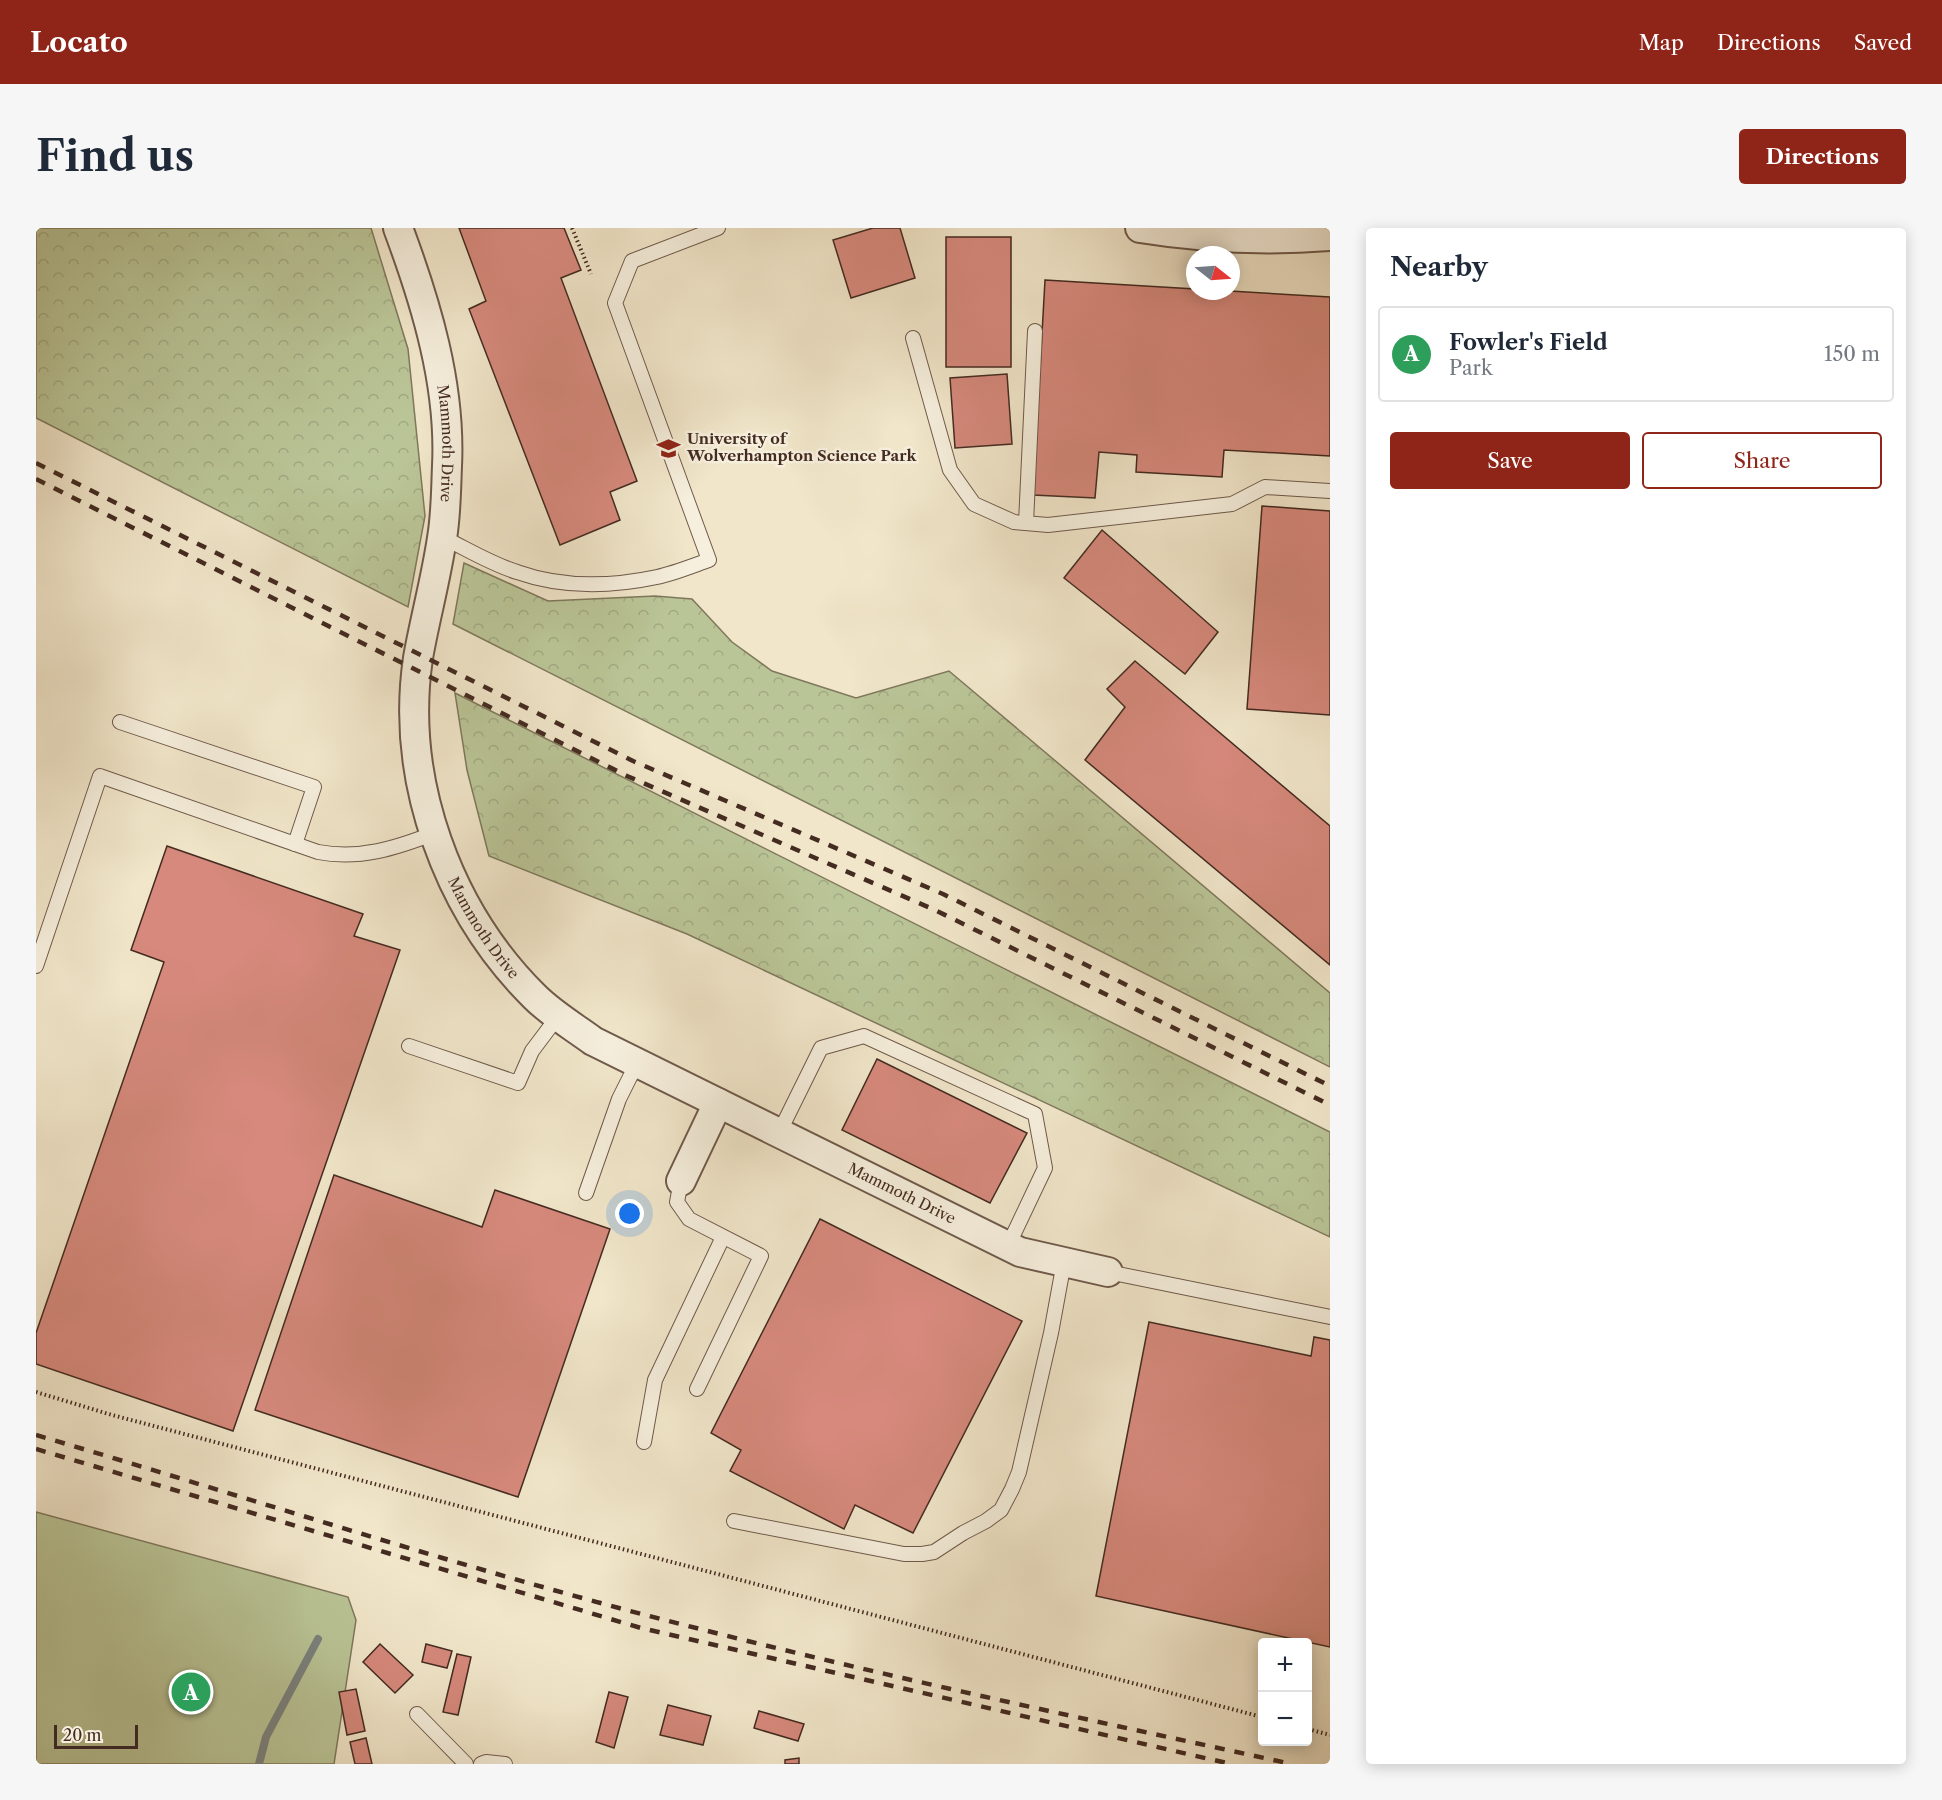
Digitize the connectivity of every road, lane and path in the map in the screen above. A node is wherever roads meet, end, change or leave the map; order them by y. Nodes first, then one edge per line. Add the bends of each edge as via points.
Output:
1 (398, 228) edge
2 (572, 228) edge
3 (718, 228) edge
4 (1140, 228) edge
5 (1330, 236) edge
6 (591, 274) dead end
7 (1035, 331) dead end
8 (913, 338) dead end
9 (1330, 491) edge
10 (1026, 523) junction
11 (442, 537) junction
12 (120, 722) dead end
13 (435, 833) junction
14 (296, 844) junction
15 (36, 966) edge
16 (559, 1015) junction
17 (409, 1046) dead end
18 (637, 1063) junction
19 (718, 1103) junction
20 (779, 1133) junction
21 (681, 1181) joint
22 (586, 1193) dead end
23 (723, 1237) junction
24 (1008, 1246) junction
25 (1064, 1262) junction
26 (1108, 1272) joint
27 (1330, 1317) edge
28 (697, 1389) dead end
29 (36, 1392) edge
30 (644, 1442) dead end
31 (734, 1521) dead end
32 (417, 1714) dead end
33 (1258, 1716) edge
34 (1312, 1730) edge
35 (1330, 1735) edge
36 (466, 1764) edge
37 (481, 1764) edge
38 (505, 1764) edge

1 - 11 street, Mammoth Drive via 436,352 445,411 448,464
2 - 6 path
3 - 11 lane via 632,261 615,303 709,560 659,577 578,585 515,572
4 - 5 street via 1246,238
7 - 10 lane
8 - 10 lane via 950,471 974,504 1014,522
9 - 10 lane via 1265,487 1232,504 1048,525
11 - 13 street, Mammoth Drive via 418,659 414,705 417,760
12 - 14 lane via 314,787
13 - 14 lane via 405,845 358,855 339,856
13 - 16 street, Mammoth Drive via 463,902 498,956 537,999
14 - 15 lane via 100,776
16 - 17 lane via 532,1051 519,1083
16 - 18 street, Mammoth Drive via 593,1041
18 - 19 street, Mammoth Drive
18 - 22 lane via 619,1099
19 - 20 street, Mammoth Drive
19 - 21 street
20 - 24 street, Mammoth Drive
20 - 24 lane via 821,1048 864,1036 1035,1114 1045,1168
21 - 23 lane via 677,1202 689,1220
23 - 28 lane via 761,1256
23 - 30 lane via 655,1380
24 - 25 street, Mammoth Drive
25 - 26 street, Mammoth Drive
25 - 31 lane via 1019,1472 1001,1510 934,1552 921,1554
26 - 27 lane
29 - 33 path
32 - 36 lane
34 - 35 path
37 - 38 lane

